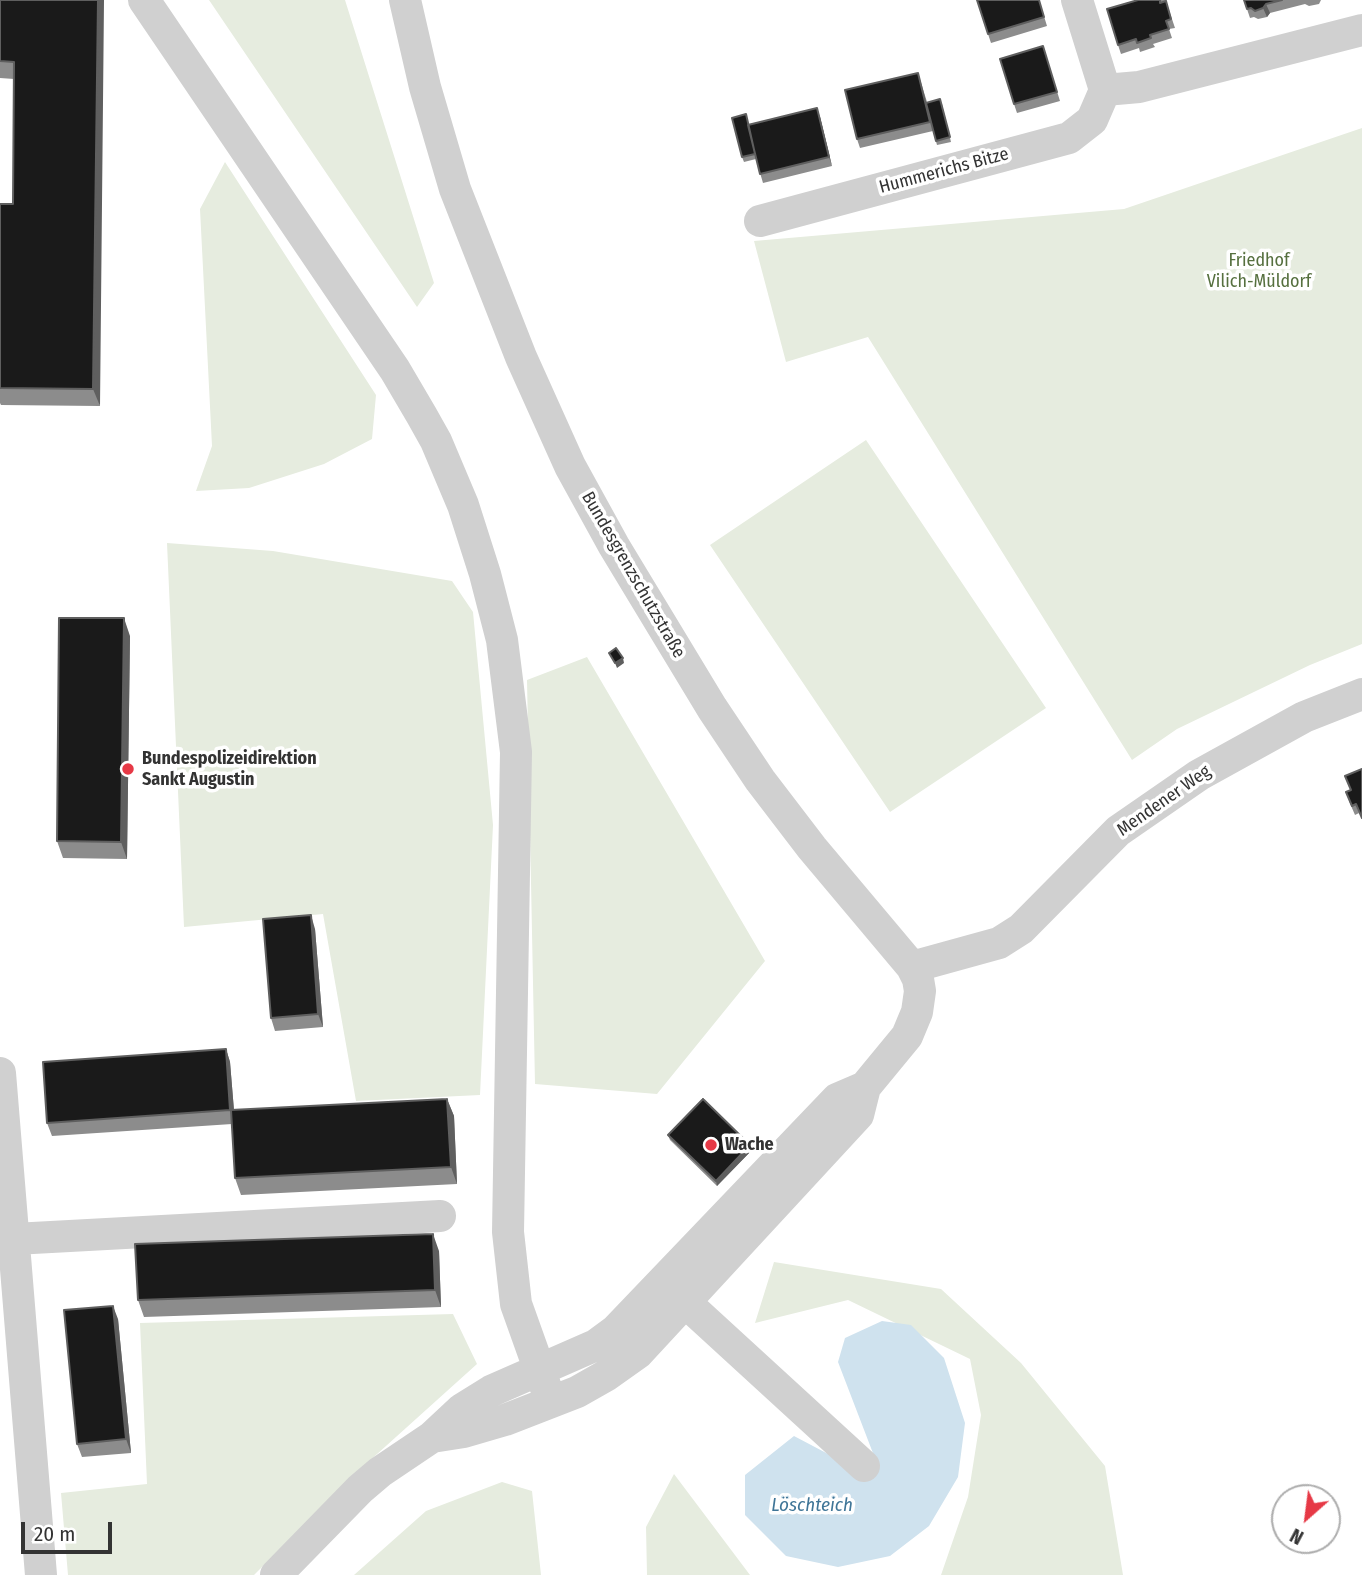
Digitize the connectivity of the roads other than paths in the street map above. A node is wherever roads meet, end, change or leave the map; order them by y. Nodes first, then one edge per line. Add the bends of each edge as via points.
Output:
1 (144, 0) edge
2 (405, 0) edge
3 (1077, 0) edge
4 (1362, 30) edge
5 (1105, 90) junction
6 (760, 221) dead end
7 (1362, 694) edge
8 (912, 967) junction
9 (0, 1073) edge
10 (440, 1216) dead end
11 (14, 1239) junction
12 (714, 1250) junction
13 (685, 1302) junction
14 (540, 1371) junction
15 (551, 1402) junction
16 (432, 1437) junction
17 (864, 1466) dead end
18 (41, 1575) edge
19 (276, 1575) edge

1 - 14 street via 395,370 436,441 485,574 502,640 516,752 508,1232 516,1304
2 - 8 street, Bundesgrenzschutzstraße via 455,189 570,467 753,769
3 - 5 street
4 - 5 street via 1139,87
5 - 6 street, Hummerichs Bitze via 1092,120 1069,138
7 - 8 street, Mendener Weg via 1304,717 1199,775 1118,831 1020,929 999,943
8 - 12 street, Bundesgrenzschutzstraße via 921,1001 915,1019 896,1052 866,1087 858,1115 790,1168
9 - 11 street
10 - 11 street
11 - 18 street
12 - 13 street
12 - 14 street via 596,1345
13 - 15 street via 638,1353 577,1392
13 - 17 street
14 - 15 street
14 - 16 street via 491,1391 462,1409
15 - 16 street via 505,1420
16 - 19 street via 360,1489

